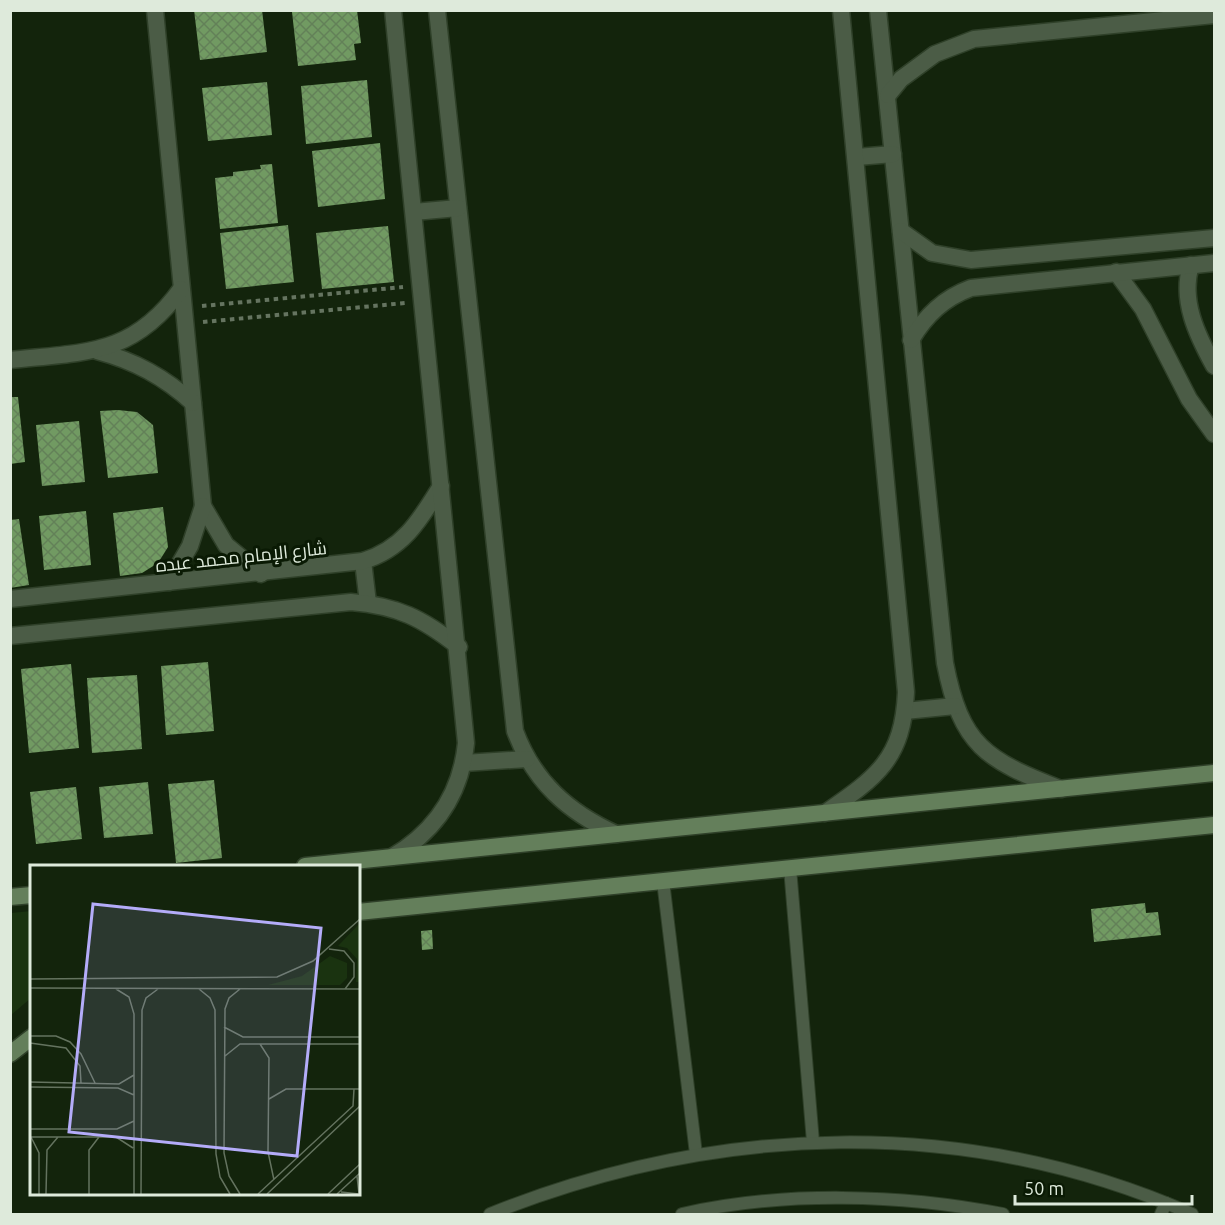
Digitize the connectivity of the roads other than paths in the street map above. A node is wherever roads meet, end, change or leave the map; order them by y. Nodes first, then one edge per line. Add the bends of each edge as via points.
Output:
1 (155, 10) edge
2 (393, 10) edge
3 (437, 10) edge
4 (841, 10) edge
5 (878, 10) edge
6 (1215, 15) edge
7 (888, 95) junction
8 (893, 154) junction
9 (857, 157) junction
10 (458, 208) junction
11 (414, 212) junction
12 (901, 231) junction
13 (1215, 238) edge
14 (1215, 263) edge
15 (1191, 265) junction
16 (1116, 272) junction
17 (181, 289) junction
18 (911, 340) junction
19 (97, 350) junction
20 (10, 360) edge
21 (1215, 366) edge
22 (193, 403) junction
23 (1215, 434) edge
24 (441, 486) junction
25 (203, 506) junction
26 (363, 561) junction
27 (261, 574) junction
28 (169, 582) junction
29 (10, 599) edge
30 (369, 603) junction
31 (10, 636) edge
32 (459, 647) junction
33 (955, 706) junction
34 (905, 711) junction
35 (527, 759) junction
36 (464, 763) junction
37 (1215, 773) edge
38 (1061, 789) junction
39 (825, 813) junction
40 (1215, 825) edge
41 (616, 834) junction
42 (392, 857) junction
43 (322, 865) edge
44 (790, 868) junction
45 (663, 881) junction
46 (30, 895) edge
47 (10, 897) edge
48 (360, 912) edge
49 (30, 1039) edge
50 (10, 1054) edge
51 (813, 1142) junction
52 (696, 1154) junction
53 (1163, 1209) edge
54 (490, 1215) edge
55 (682, 1215) edge
56 (1003, 1215) edge
57 (1192, 1215) edge

1 - 17 street
2 - 11 street
3 - 10 street
4 - 9 street
5 - 7 street
6 - 7 street via 974,39 935,54 901,79
7 - 8 street
8 - 9 street
8 - 12 street
9 - 34 street via 905,672
10 - 11 street
10 - 35 street via 513,716
11 - 24 street
12 - 13 street via 932,253 970,260
12 - 18 street
14 - 15 street
15 - 16 street
15 - 21 street via 1188,300
16 - 18 street via 971,288 943,302
16 - 23 street via 1143,309 1189,399
17 - 19 street via 154,322
17 - 22 street
18 - 33 street via 945,663
19 - 20 street
19 - 22 street via 158,375
22 - 25 street
24 - 26 street, شارع الإمام محمد عبده via 407,536 379,556
24 - 32 street
25 - 27 street via 226,545
25 - 28 street via 190,546
26 - 27 street, شارع الإمام محمد عبده
26 - 30 street
27 - 28 street, شارع الإمام محمد عبده
28 - 29 street, شارع الإمام محمد عبده
30 - 31 street via 333,603
30 - 32 street via 418,618
32 - 36 street
33 - 34 street
33 - 38 street via 972,737 998,762
34 - 39 street via 897,745 882,769
35 - 36 street
35 - 41 street via 549,791 569,809
36 - 42 street via 439,819
37 - 38 main road
38 - 39 main road
39 - 41 main road
40 - 44 main road
41 - 42 main road
42 - 43 main road
44 - 45 main road
44 - 51 lane
45 - 48 main road
45 - 52 lane
46 - 47 main road
49 - 50 main road
51 - 52 lane
51 - 53 lane via 903,1144 992,1155 1080,1175
52 - 54 lane via 618,1170 542,1193
53 - 57 lane
55 - 56 lane via 786,1200 877,1199 968,1207

